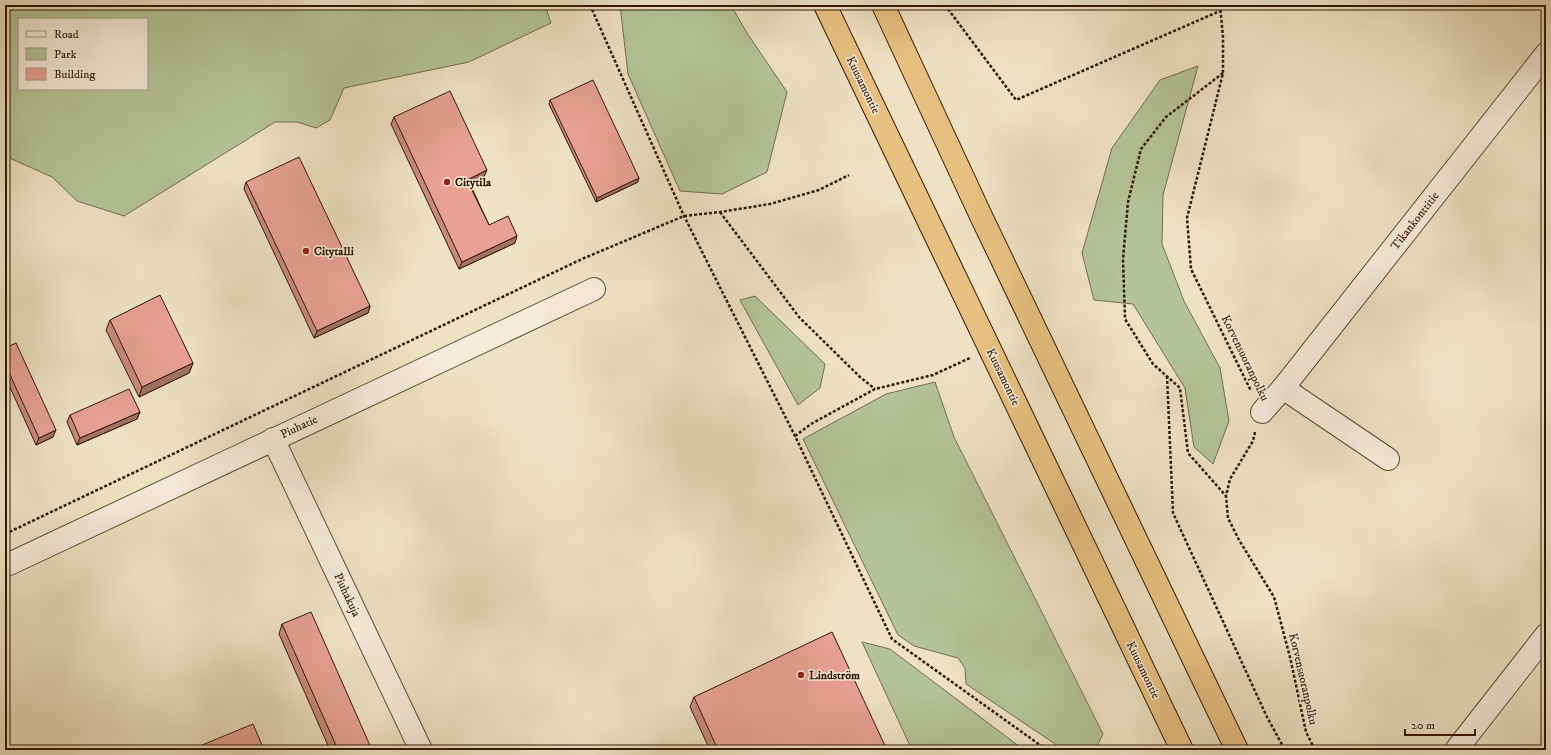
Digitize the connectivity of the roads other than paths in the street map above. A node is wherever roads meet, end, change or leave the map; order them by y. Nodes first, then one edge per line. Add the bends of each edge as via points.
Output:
1 (824, 5) edge
2 (883, 5) edge
3 (1546, 54) edge
4 (594, 289) dead end
5 (1283, 388) junction
6 (1262, 412) road end
7 (273, 439) junction
8 (1388, 459) dead end
9 (5, 566) edge
10 (1546, 635) edge
11 (421, 750) edge
12 (1182, 750) edge
13 (1237, 750) edge
14 (1456, 750) edge

1 - 12 highway, Kuusamontie
2 - 13 highway via 981,216
3 - 5 street, Tikankonttitie
4 - 7 street, Piuhatie
5 - 6 street, Tikankonttitie
5 - 8 street
7 - 9 street, Piuhatie
7 - 11 street, Piuhakuja
10 - 14 street

